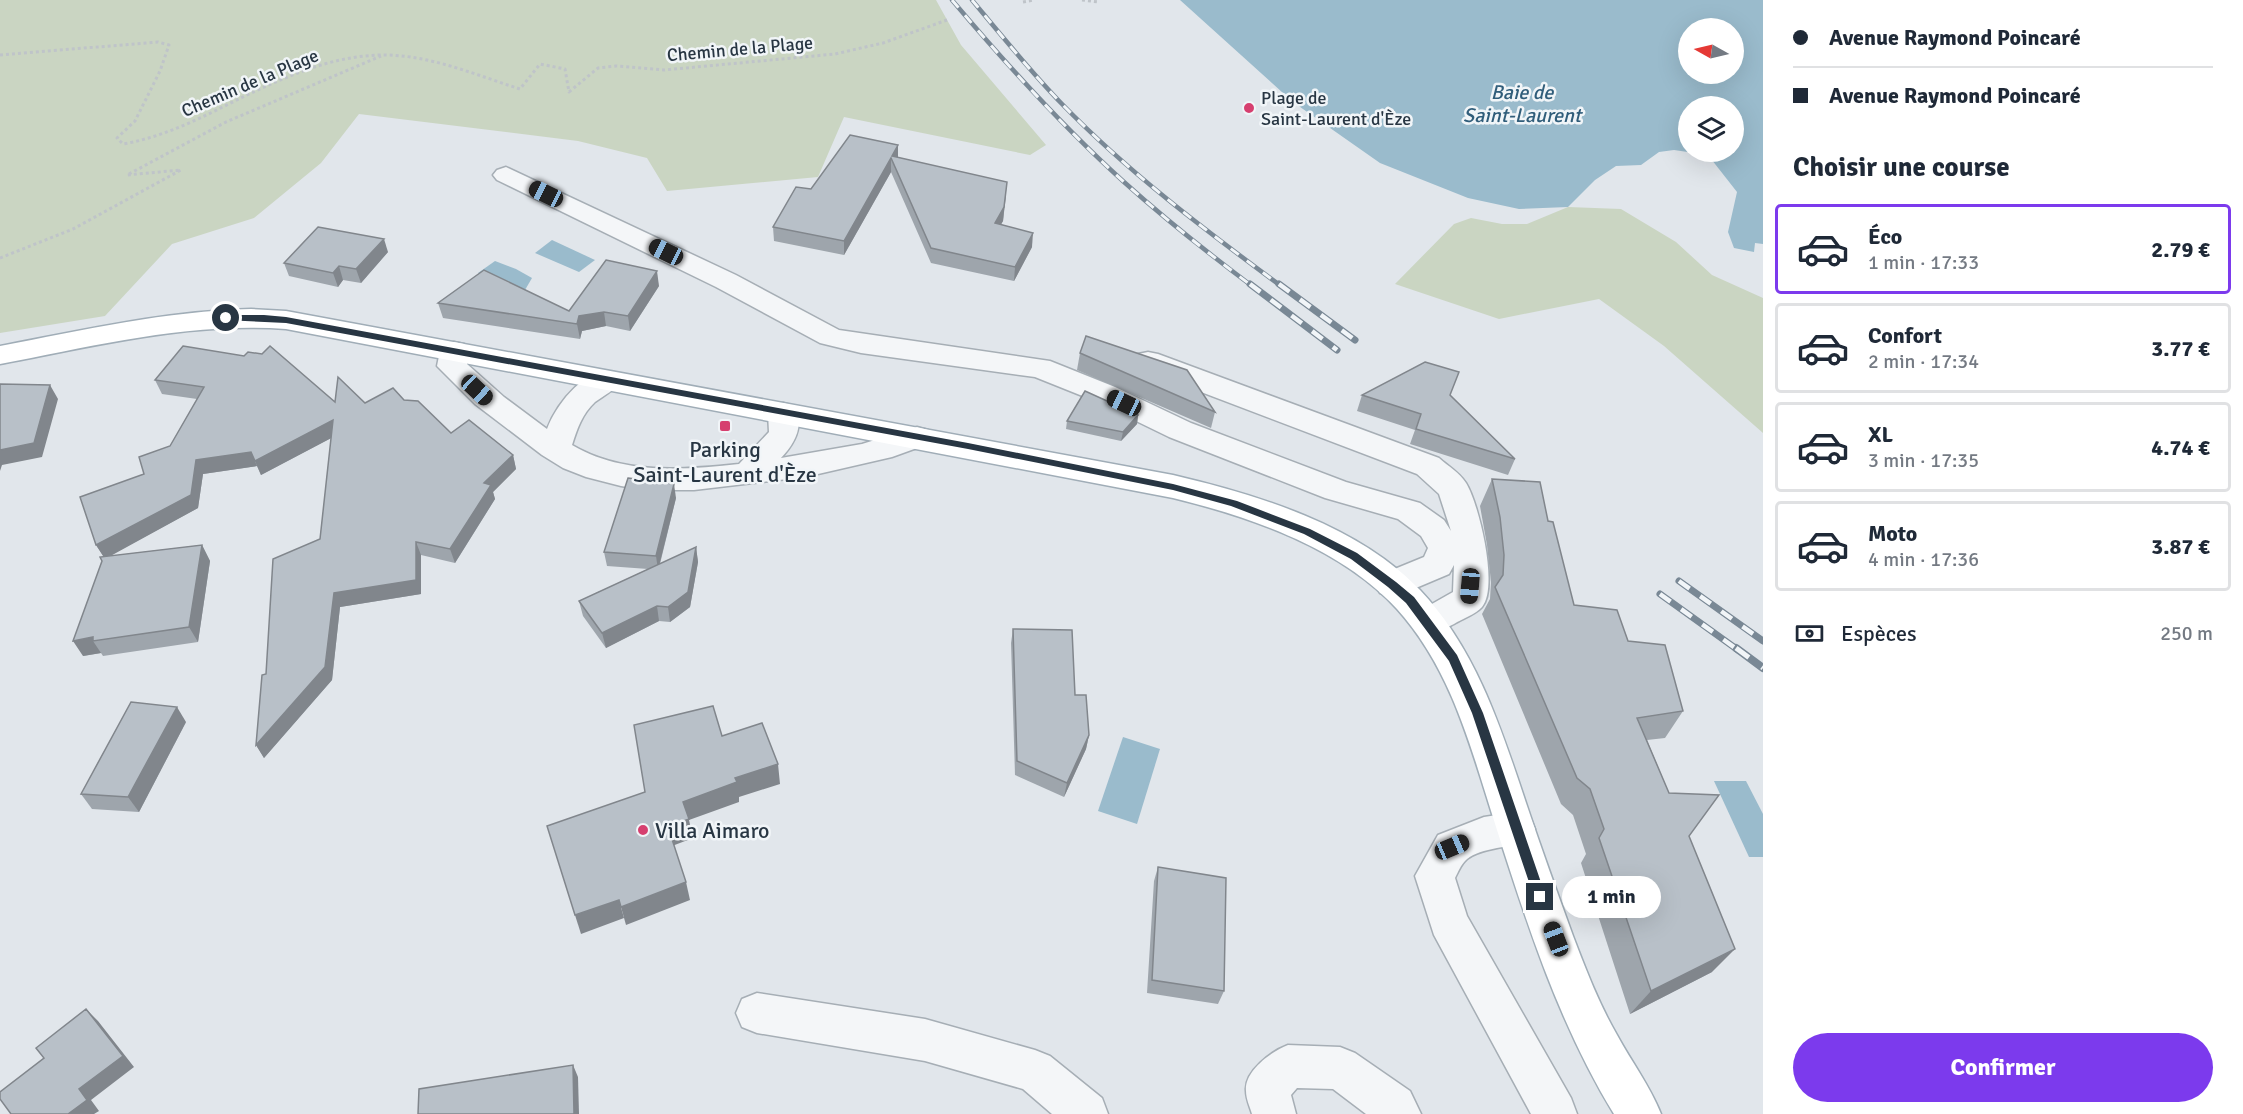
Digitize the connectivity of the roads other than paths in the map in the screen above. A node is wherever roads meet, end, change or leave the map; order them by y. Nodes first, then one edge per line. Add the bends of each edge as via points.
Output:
1 (506, 174) dead end
2 (454, 351) junction
3 (1122, 352) edge
4 (0, 355) edge
5 (607, 380) junction
6 (783, 413) junction
7 (917, 437) junction
8 (556, 449) junction
9 (748, 474) junction
10 (1392, 584) junction
11 (1428, 622) junction
12 (1516, 829) junction
13 (757, 1013) dead end
14 (1086, 1114) edge
15 (1274, 1114) edge
16 (1399, 1114) edge
17 (1555, 1114) edge
18 (1639, 1114) edge

1 - 10 lane via 726,281 830,337 1040,368 1179,430 1336,490 1409,512 1433,528 1444,548 1437,565
2 - 4 main road via 286,320 241,317 149,328
2 - 5 main road
2 - 8 lane via 452,366 467,381
3 - 11 lane via 1382,447 1428,466 1453,488 1467,527 1469,599
5 - 6 main road
5 - 8 lane via 573,405
6 - 7 main road
6 - 9 lane via 784,432
7 - 9 lane via 883,451
7 - 10 main road via 1173,487 1233,503 1307,532 1354,556
8 - 9 lane via 595,468 640,477 677,480
10 - 11 main road
11 - 12 main road via 1453,658 1478,713
12 - 17 lane via 1484,834 1452,847 1435,876 1448,922
12 - 18 main road via 1599,1046
13 - 14 lane via 925,1040 1035,1071
15 - 16 lane via 1267,1089 1288,1066 1340,1068

